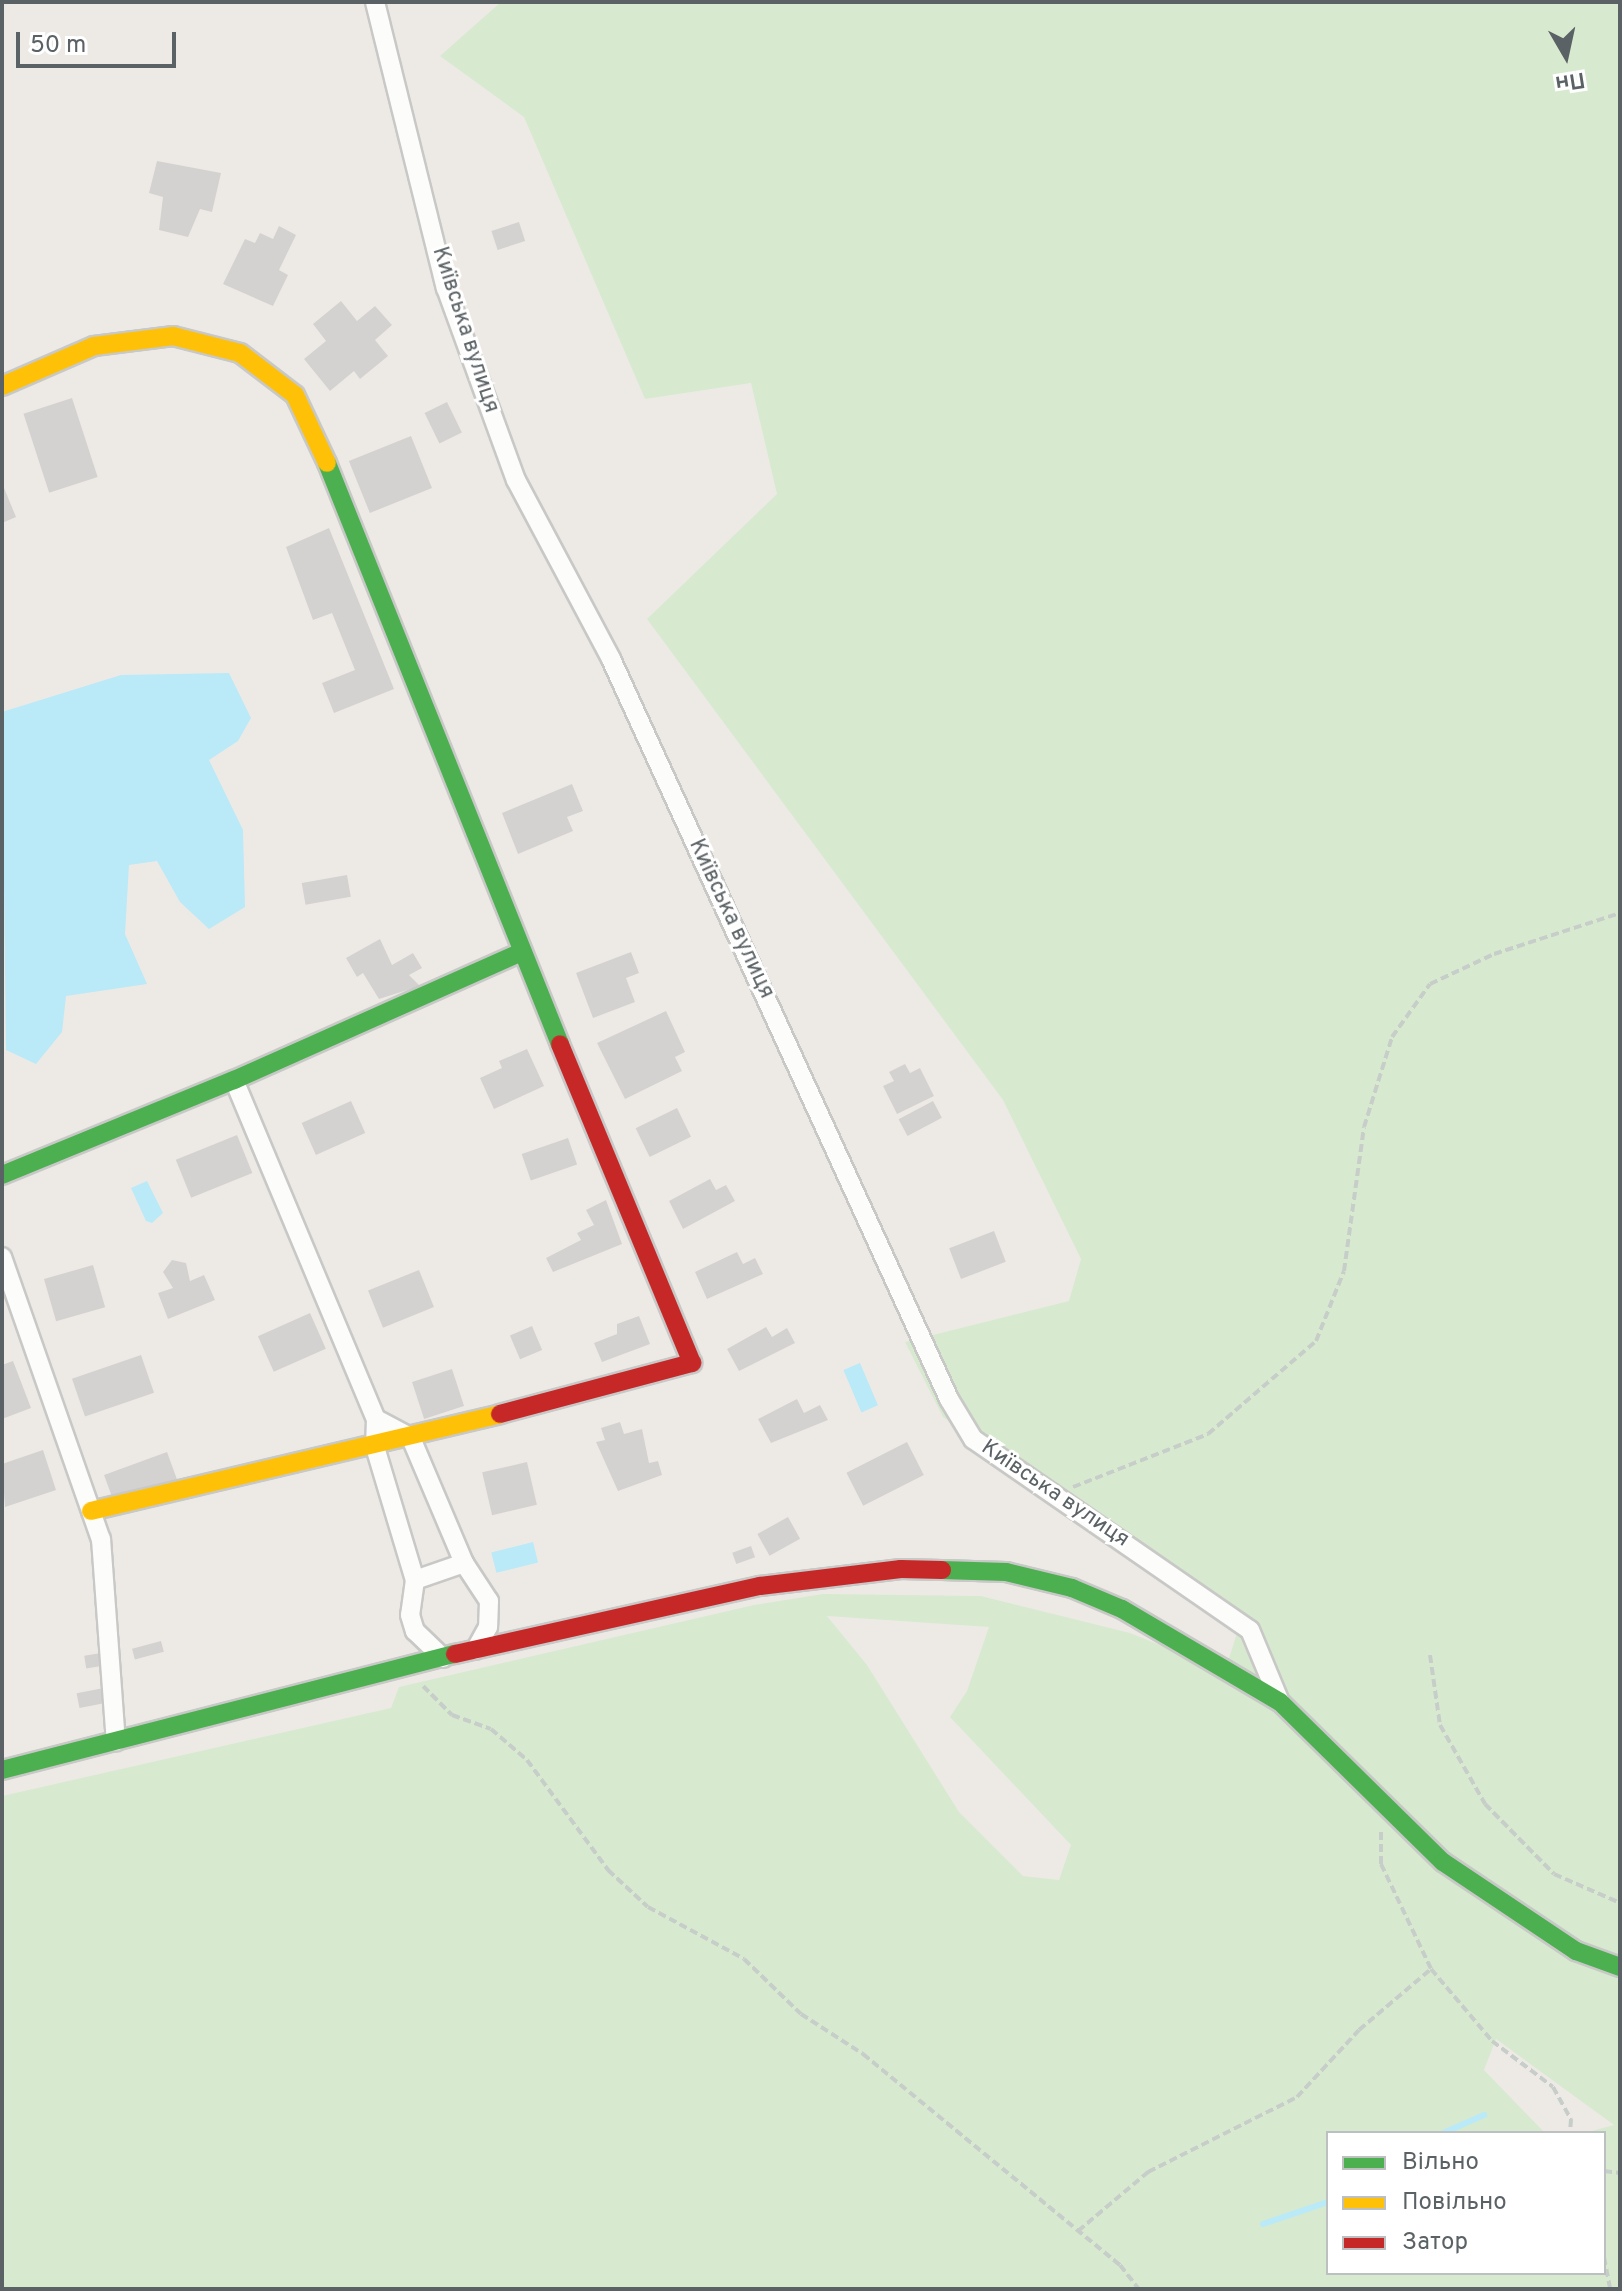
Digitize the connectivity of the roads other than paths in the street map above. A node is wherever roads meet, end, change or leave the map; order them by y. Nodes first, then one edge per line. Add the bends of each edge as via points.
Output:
1 (375, 2) edge
2 (2, 386) edge
3 (522, 952) junction
4 (234, 1080) junction
5 (2, 1175) edge
6 (2, 1257) edge
7 (376, 1419) junction
8 (411, 1438) junction
9 (375, 1447) junction
10 (91, 1511) junction
11 (464, 1563) junction
12 (415, 1580) junction
13 (475, 1650) junction
14 (443, 1658) junction
15 (1280, 1702) junction
16 (116, 1741) junction
17 (2, 1770) edge
18 (1620, 1967) edge

1 - 15 street, Київська вулиця via 446,288 516,480 611,659 949,1399 973,1439 1250,1630
2 - 3 street via 94,346 173,336 240,353 295,395 347,505
3 - 4 street
3 - 8 street via 692,1363
4 - 5 street
4 - 7 street
6 - 10 street
7 - 8 street
7 - 9 street
8 - 9 street
8 - 11 street
9 - 10 street
9 - 12 street
10 - 16 street via 101,1539
11 - 12 street
11 - 13 street via 489,1601 488,1627
12 - 14 street via 410,1601 415,1631
13 - 14 street
13 - 15 street via 760,1586 901,1569 1006,1572 1072,1588 1122,1609
14 - 16 street
15 - 18 street via 1443,1862 1576,1951
16 - 17 street

